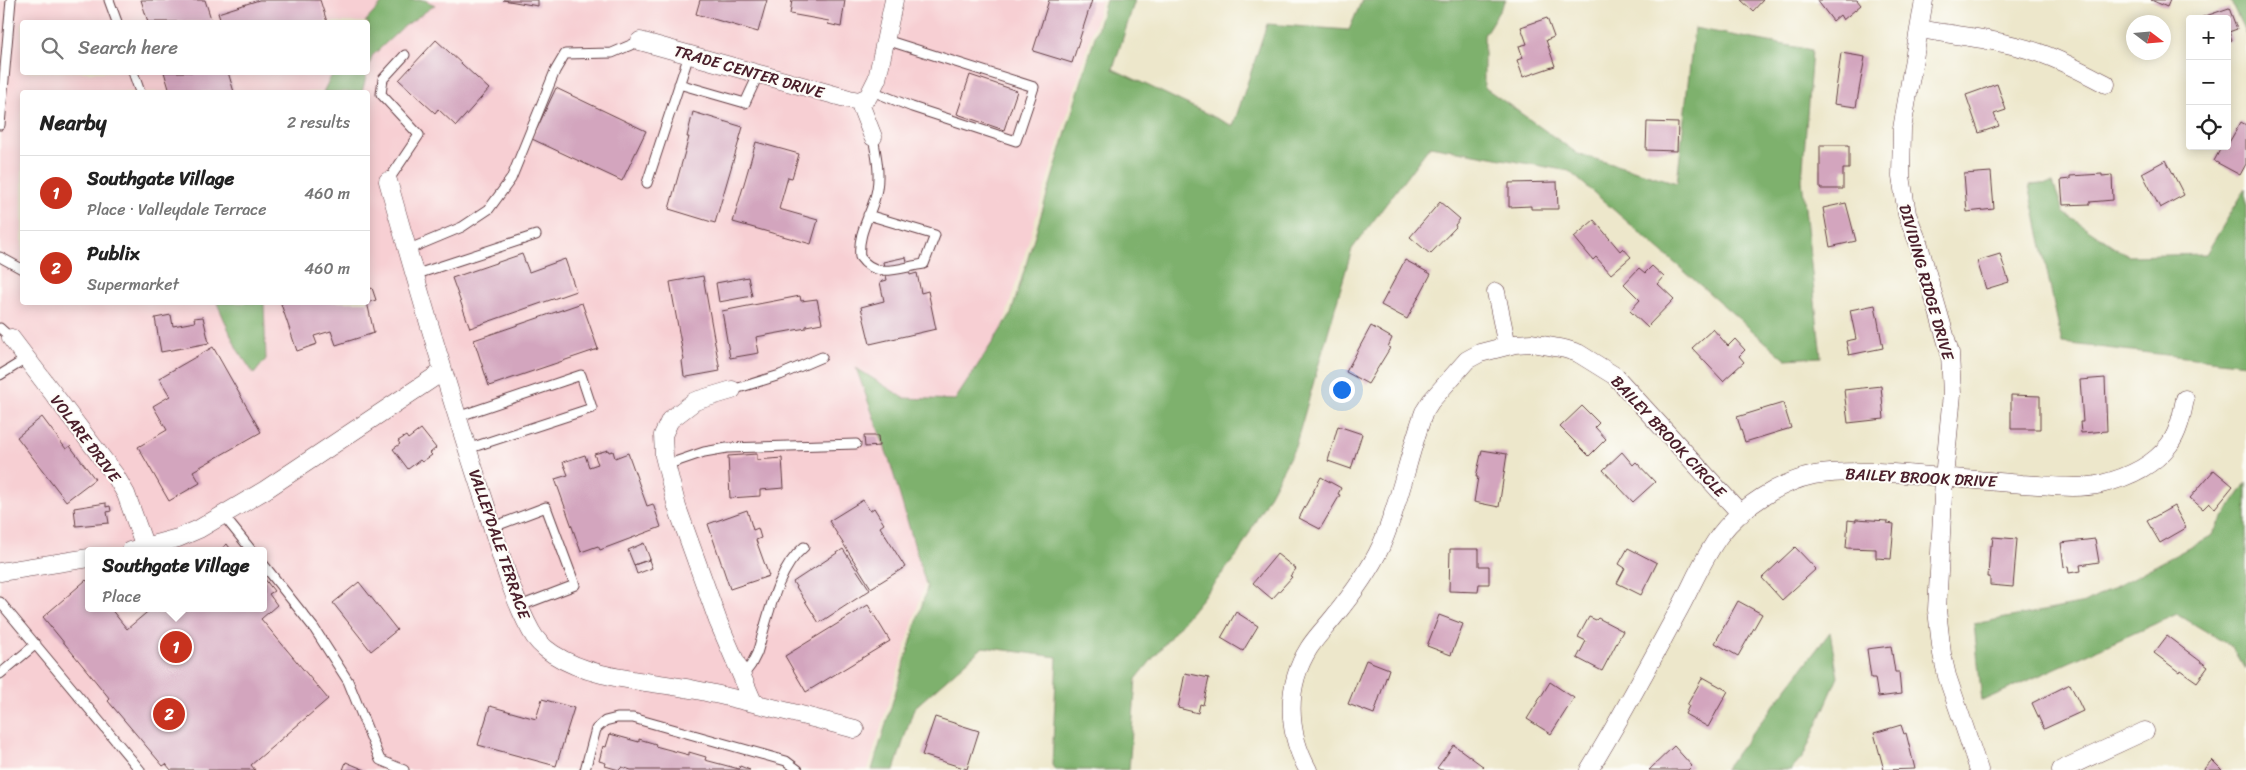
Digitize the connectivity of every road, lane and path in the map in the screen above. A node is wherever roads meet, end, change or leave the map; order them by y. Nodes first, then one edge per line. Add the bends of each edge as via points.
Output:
1 (11, 0) edge
2 (110, 0) edge
3 (894, 0) edge
4 (1924, 0) edge
5 (116, 20) edge
6 (1920, 29) junction
7 (886, 40) junction
8 (640, 41) joint
9 (688, 54) junction
10 (405, 55) dead end
11 (759, 73) junction
12 (134, 75) edge
13 (679, 84) junction
14 (2106, 84) dead end
15 (139, 90) edge
16 (866, 96) junction
17 (0, 125) edge
18 (873, 138) joint
19 (388, 181) joint
20 (647, 182) dead end
21 (868, 215) junction
22 (536, 235) dead end
23 (407, 250) junction
24 (0, 258) edge
25 (20, 268) edge
26 (414, 275) junction
27 (1496, 292) dead end
28 (5, 333) edge
29 (1507, 346) junction
30 (822, 357) dead end
31 (26, 359) junction
32 (442, 372) junction
33 (0, 375) edge
34 (732, 390) joint
35 (2185, 398) dead end
36 (457, 416) junction
37 (856, 444) dead end
38 (467, 449) junction
39 (666, 465) junction
40 (1944, 478) junction
41 (224, 514) junction
42 (1741, 514) junction
43 (493, 527) junction
44 (137, 547) edge
45 (144, 547) edge
46 (249, 547) edge
47 (804, 547) dead end
48 (85, 558) edge
49 (267, 569) edge
50 (0, 572) edge
51 (0, 602) edge
52 (520, 606) junction
53 (36, 644) junction
54 (0, 674) edge
55 (742, 677) junction
56 (753, 702) junction
57 (855, 729) dead end
58 (2145, 731) dead end
59 (140, 770) edge
60 (404, 770) edge
61 (585, 770) edge
62 (798, 770) edge
63 (1308, 770) edge
64 (1589, 770) edge
65 (1979, 770) edge
66 (2061, 770) edge

1 - 17 lane
2 - 5 lane
3 - 7 street
4 - 6 street, DIVIDING RIDGE DRIVE
6 - 14 street via 2040,53
6 - 40 street, DIVIDING RIDGE DRIVE via 1902,129 1901,176 1907,214 1950,353 1952,394
7 - 16 street via 877,80
7 - 16 lane via 1034,87 1016,141 912,107
8 - 9 street, TRADE CENTER DRIVE
8 - 23 lane via 612,53 565,54 511,179 489,210 462,227
9 - 11 street, TRADE CENTER DRIVE
9 - 13 lane
10 - 19 lane via 383,79 381,94 419,135
11 - 13 lane via 745,103
11 - 16 street, TRADE CENTER DRIVE via 849,100
12 - 15 lane
13 - 20 lane
16 - 18 street
18 - 21 lane via 878,166 877,190
19 - 23 street, VALLEYDALE TERRACE
21 - 21 lane via 859,248 860,257 866,265 881,271 924,264 935,235
22 - 26 lane
23 - 26 street, VALLEYDALE TERRACE
24 - 25 lane
26 - 32 street, VALLEYDALE TERRACE
27 - 29 street
28 - 31 street, VOLARE DRIVE
29 - 42 street, BAILEY BROOK CIRCLE via 1532,343 1565,349 1604,368 1627,388
29 - 63 street, BAILEY BROOK CIRCLE via 1467,360 1431,401 1419,425 1380,546 1367,572 1309,648 1300,667 1295,680 1291,718 1295,744
30 - 34 lane
31 - 33 lane
31 - 44 street, VOLARE DRIVE via 115,475 126,494
32 - 36 street, VALLEYDALE TERRACE
32 - 41 street via 266,490
34 - 39 street via 695,401 670,420 663,435
35 - 40 street, BAILEY BROOK DRIVE via 2170,444 2156,459 2121,478 2079,486
36 - 38 street, VALLEYDALE TERRACE
36 - 38 lane via 581,375 592,408
37 - 39 lane via 727,448
38 - 43 street, VALLEYDALE TERRACE
39 - 55 street via 677,507
40 - 42 street, BAILEY BROOK DRIVE via 1878,472 1814,475 1783,487
40 - 65 street, DIVIDING RIDGE DRIVE via 1938,630 1947,676
41 - 45 street via 178,538
41 - 46 lane
42 - 64 street, BAILEY BROOK DRIVE via 1719,536
43 - 52 street, VALLEYDALE TERRACE
43 - 52 lane via 546,507 575,586
47 - 55 lane via 793,556 782,574 756,653
48 - 50 street
49 - 60 lane via 314,628 348,681 380,760
51 - 53 lane
52 - 56 street, VALLEYDALE TERRACE via 531,632 541,645 582,668 609,676
53 - 54 lane
53 - 59 lane
55 - 56 street
56 - 57 street, VALLEYDALE TERRACE
58 - 66 street
61 - 62 lane via 596,729 605,721 633,718 786,761

